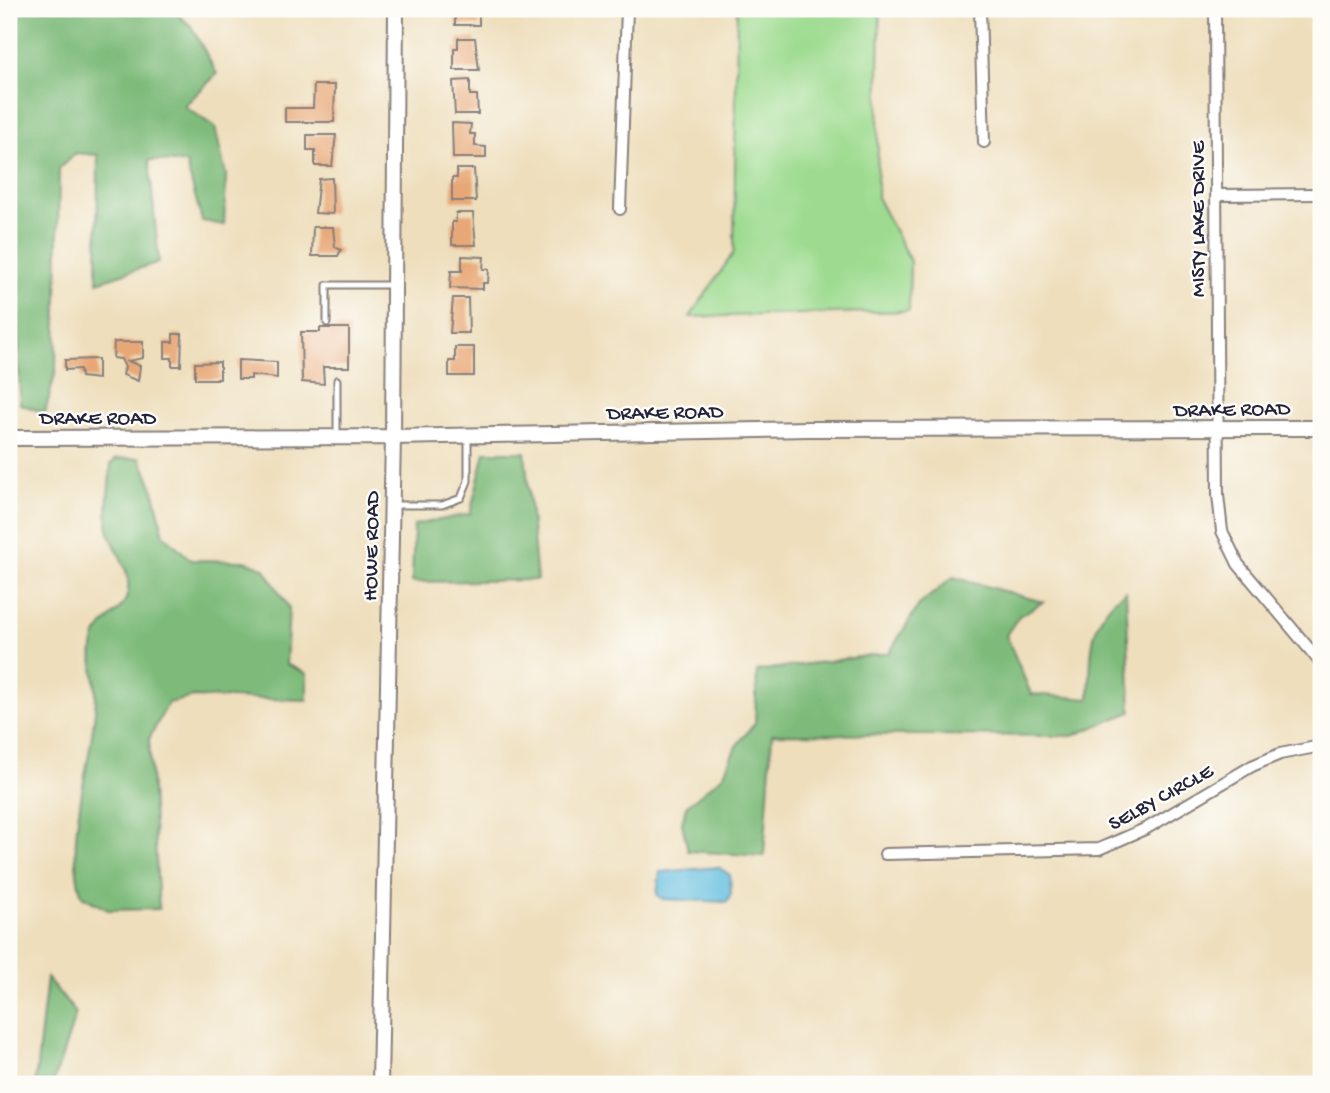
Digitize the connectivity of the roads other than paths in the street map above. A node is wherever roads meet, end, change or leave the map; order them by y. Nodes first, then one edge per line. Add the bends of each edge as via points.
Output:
1 (396, 9) edge
2 (627, 9) edge
3 (980, 9) edge
4 (1215, 9) edge
5 (984, 142) dead end
6 (1321, 194) edge
7 (1216, 195) junction
8 (620, 209) dead end
9 (393, 285) junction
10 (327, 323) dead end
11 (337, 380) dead end
12 (1321, 428) edge
13 (1218, 429) junction
14 (468, 436) junction
15 (337, 437) junction
16 (393, 437) junction
17 (9, 438) edge
18 (392, 505) junction
19 (1321, 663) edge
20 (1321, 746) edge
21 (884, 854) dead end
22 (380, 1084) edge

1 - 9 street, HOWE ROAD
2 - 8 street
3 - 5 street
4 - 7 street, MISTY LAKE DRIVE
6 - 7 street
7 - 13 street, MISTY LAKE DRIVE
9 - 10 lane via 327,285
9 - 16 street, HOWE ROAD
11 - 15 lane
12 - 13 street, DRAKE ROAD
13 - 14 street, DRAKE ROAD via 810,429
13 - 19 street, MISTY LAKE DRIVE via 1218,495 1229,548
14 - 16 street, DRAKE ROAD
14 - 18 lane via 468,481 461,498 442,505
15 - 16 street, DRAKE ROAD
15 - 17 street, DRAKE ROAD
16 - 18 street, HOWE ROAD
18 - 22 street, HOWE ROAD
20 - 21 street, SELBY CIRCLE via 1280,754 1251,766 1147,828 1098,849

